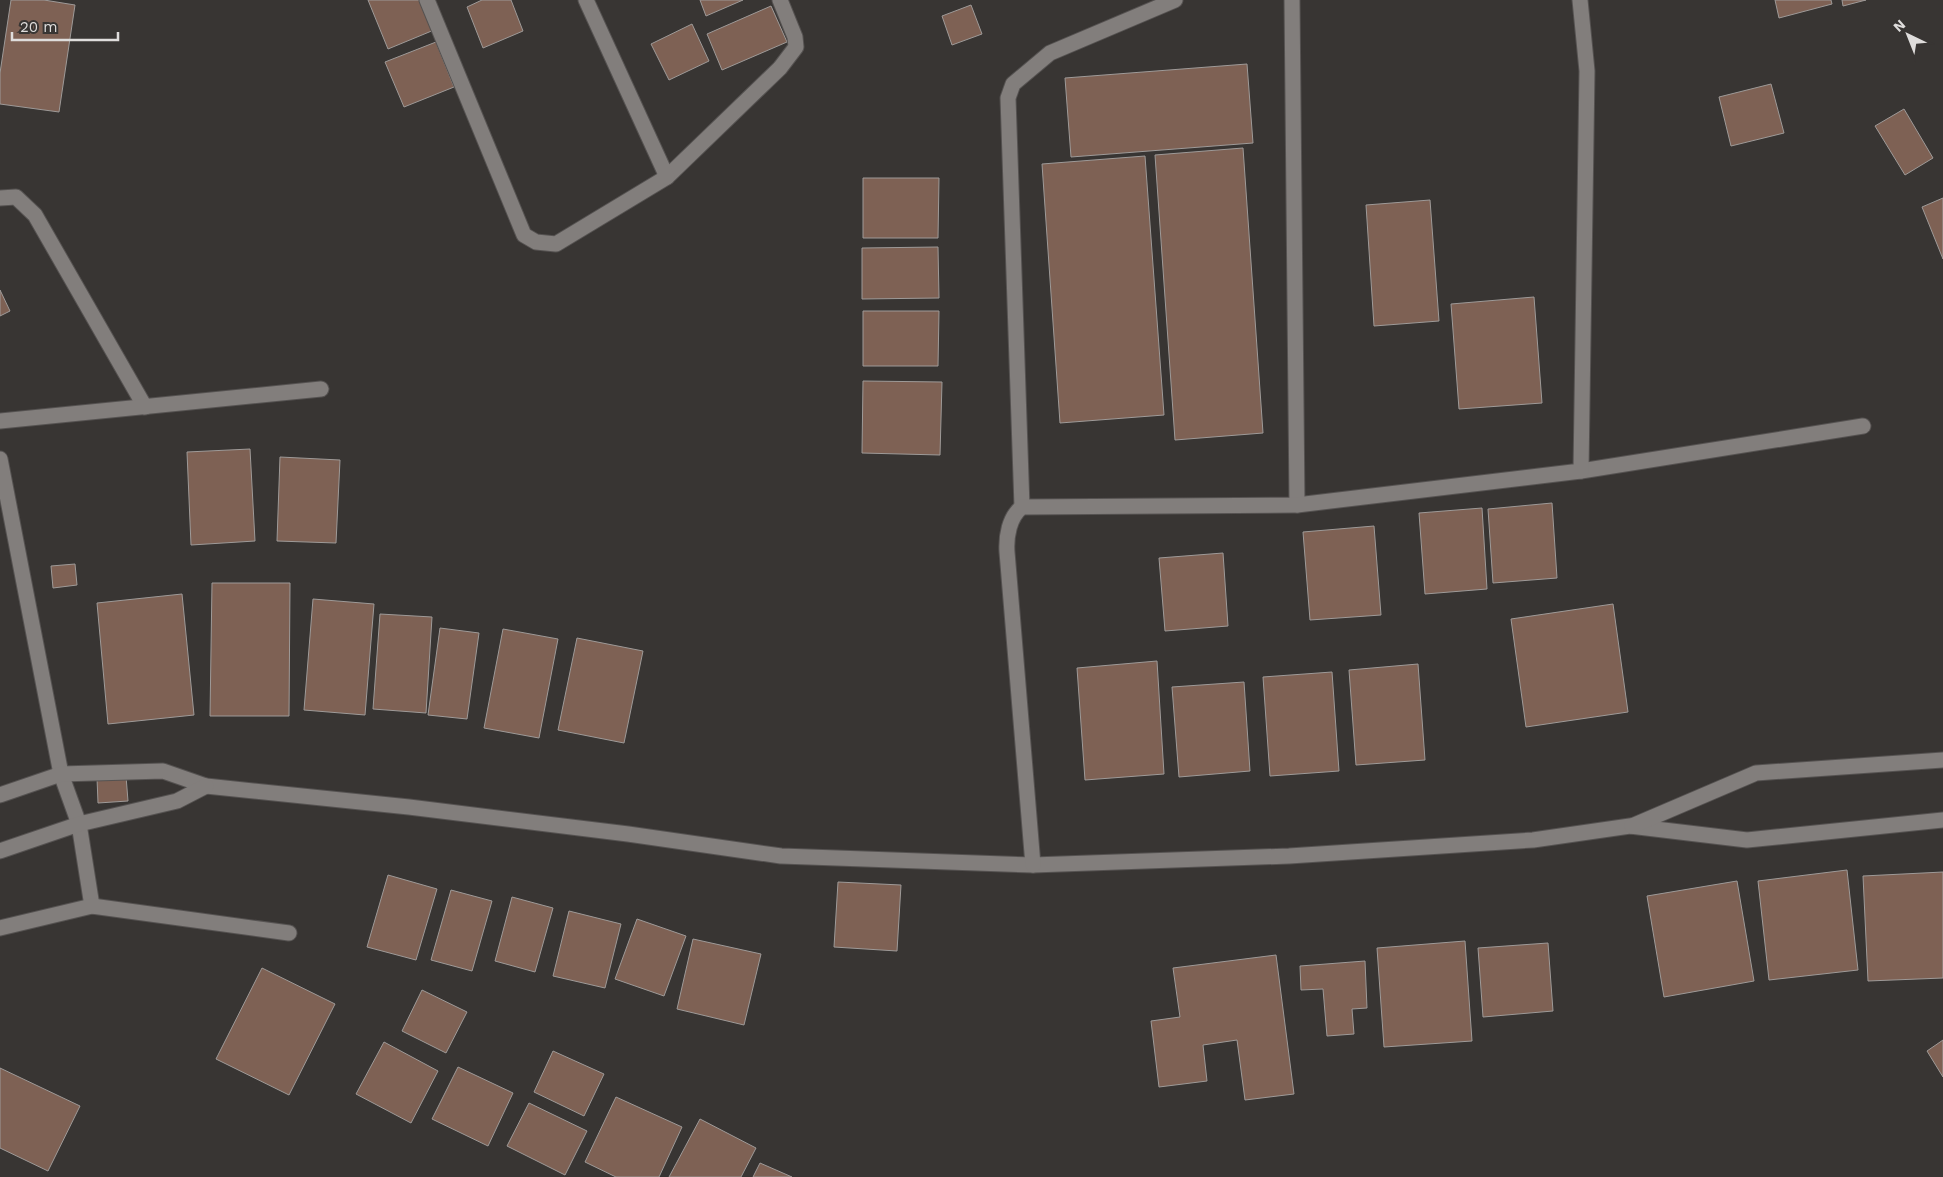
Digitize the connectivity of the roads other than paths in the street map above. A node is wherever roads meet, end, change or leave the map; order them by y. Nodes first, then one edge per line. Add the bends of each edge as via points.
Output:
1 (428, 0) edge
2 (586, 0) edge
3 (780, 0) edge
4 (1175, 0) edge
5 (1292, 0) edge
6 (1580, 0) edge
7 (667, 177) junction
8 (0, 198) edge
9 (321, 389) dead end
10 (145, 407) junction
11 (0, 421) edge
12 (1863, 426) dead end
13 (0, 459) edge
14 (1581, 471) junction
15 (1298, 505) junction
16 (1022, 507) junction
17 (1943, 760) edge
18 (61, 774) junction
19 (206, 786) junction
20 (0, 795) edge
21 (1943, 820) edge
22 (79, 824) junction
23 (1630, 826) junction
24 (0, 851) edge
25 (1033, 865) junction
26 (92, 906) junction
27 (0, 928) edge
28 (289, 933) dead end

1 - 7 street via 524,234 536,242 556,244
2 - 7 street
3 - 7 street via 795,38 794,51
4 - 16 street via 1050,52 1014,84 1008,98
5 - 15 street
6 - 14 street via 1587,71
8 - 10 street via 16,197 35,215
9 - 10 street
10 - 11 street
12 - 14 street
13 - 18 street
14 - 15 street
15 - 16 street
16 - 25 street via 1012,520 1006,538
17 - 23 street via 1756,773
18 - 19 street via 163,771
18 - 20 street
18 - 22 street
19 - 22 street via 177,801
19 - 25 street via 599,830 781,856
21 - 23 street via 1747,840
22 - 24 street
22 - 26 street
23 - 25 street via 1533,840 1318,854
26 - 27 street
26 - 28 street

